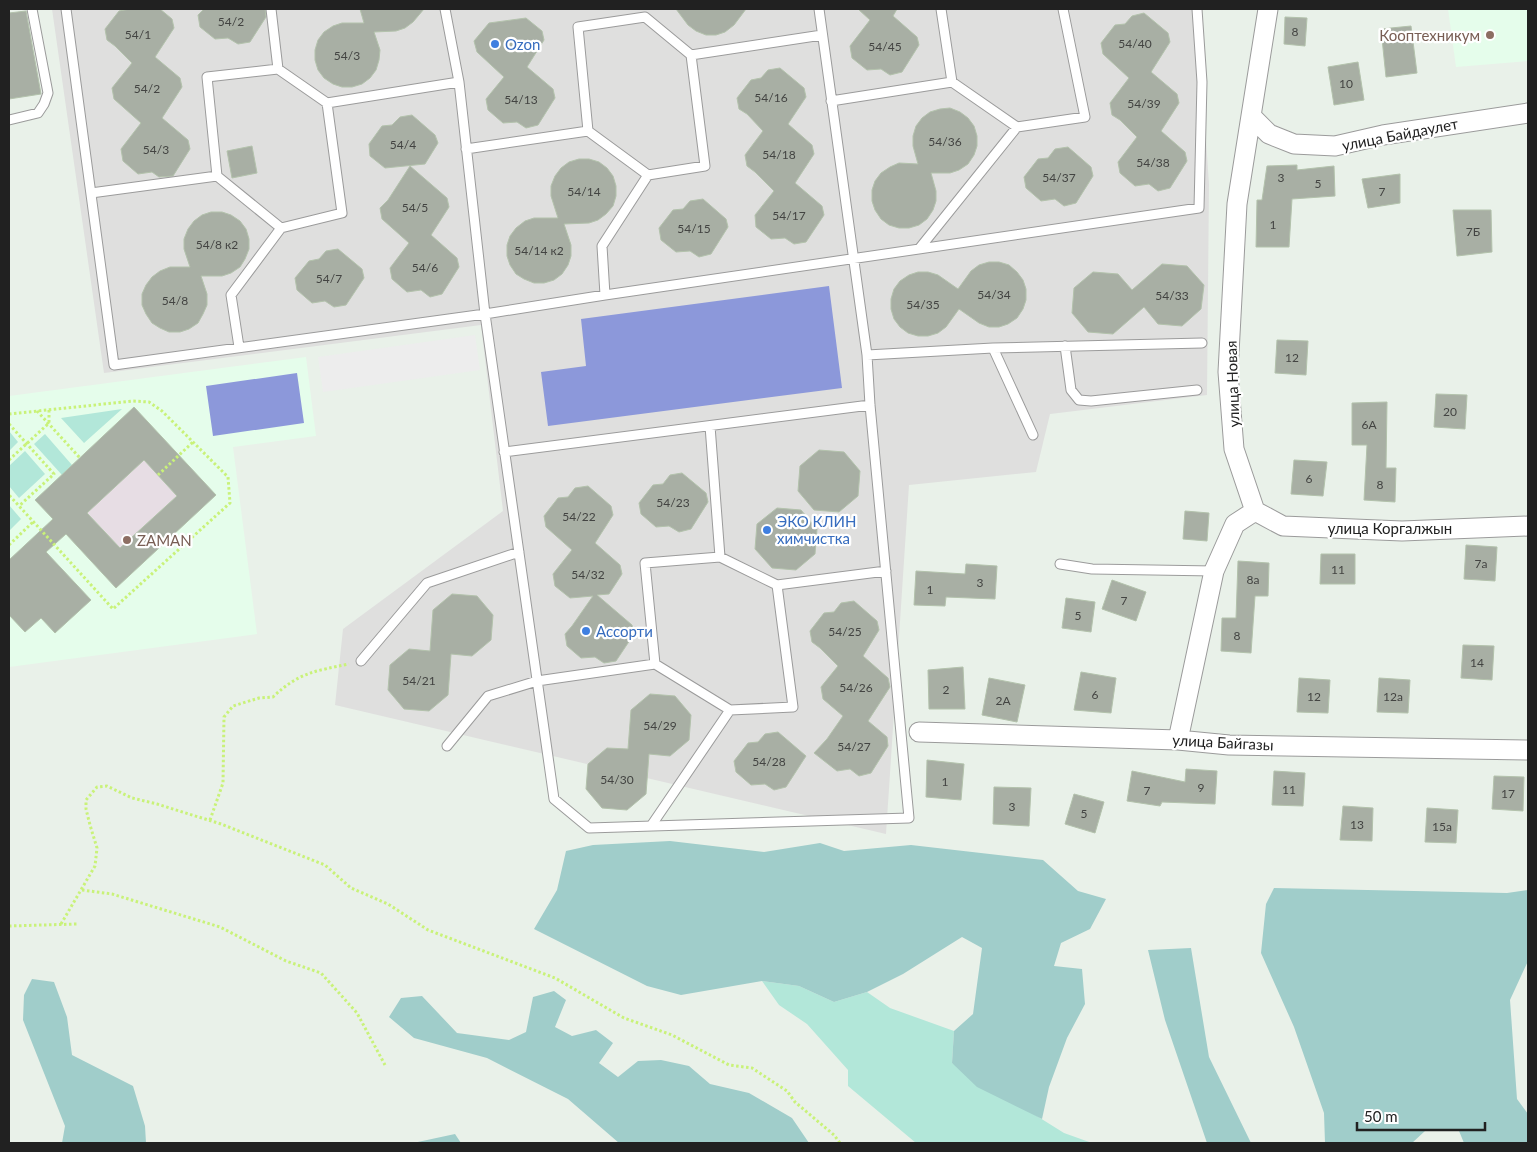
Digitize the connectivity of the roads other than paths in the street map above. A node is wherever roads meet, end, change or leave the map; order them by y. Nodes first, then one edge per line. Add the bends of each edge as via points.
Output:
1 (32, 9) edge
2 (66, 9) edge
3 (272, 9) edge
4 (445, 9) edge
5 (819, 9) edge
6 (941, 9) edge
7 (1063, 9) edge
8 (1197, 9) edge
9 (1268, 9) edge
10 (645, 13) edge
11 (822, 35) junction
12 (692, 55) junction
13 (278, 70) junction
14 (459, 82) junction
15 (952, 82) junction
16 (831, 101) junction
17 (327, 103) junction
18 (1528, 113) edge
19 (1251, 116) junction
20 (9, 120) edge
21 (1018, 126) junction
22 (588, 132) junction
23 (466, 149) junction
24 (648, 175) junction
25 (218, 176) junction
26 (91, 193) junction
27 (281, 228) junction
28 (919, 249) junction
29 (854, 258) junction
30 (605, 294) junction
31 (485, 314) junction
32 (1202, 343) dead end
33 (1065, 346) junction
34 (239, 347) junction
35 (993, 348) junction
36 (867, 356) junction
37 (1197, 390) dead end
38 (870, 405) junction
39 (710, 426) junction
40 (1033, 435) dead end
41 (504, 452) junction
42 (1255, 512) junction
43 (1528, 526) edge
44 (519, 552) junction
45 (720, 557) junction
46 (1060, 564) dead end
47 (886, 571) junction
48 (1214, 571) junction
49 (777, 585) junction
50 (361, 661) road end
51 (655, 664) junction
52 (537, 682) junction
53 (730, 710) junction
54 (919, 732) dead end
55 (1178, 740) junction
56 (447, 746) dead end
57 (1528, 750) edge
58 (651, 826) junction

1 - 20 lane via 48,93 38,112
2 - 26 lane
3 - 13 lane
4 - 14 lane
5 - 11 lane
6 - 15 lane
7 - 21 lane via 1084,116
8 - 28 lane via 1202,82 1199,208
9 - 19 street, улица Новая
10 - 12 lane
10 - 22 lane via 578,27
11 - 12 lane
11 - 16 lane
12 - 24 lane via 706,166
13 - 17 lane
13 - 25 lane via 207,77
14 - 17 lane
14 - 23 lane
15 - 16 lane
15 - 21 lane
16 - 29 lane
17 - 27 lane via 342,213
18 - 19 street, улица Байдаулет via 1383,135 1335,146 1294,144 1269,134
19 - 42 street, улица Новая via 1237,204 1228,372 1234,449
21 - 28 lane
22 - 23 lane
22 - 24 lane
23 - 31 lane
24 - 30 lane via 602,246
25 - 26 lane
25 - 27 lane
26 - 34 lane via 114,365
27 - 34 lane via 231,294
28 - 29 lane
29 - 30 lane
29 - 36 lane
30 - 31 lane
31 - 34 lane
31 - 41 lane
32 - 33 lane
33 - 35 lane
33 - 37 lane via 1071,390 1079,400
35 - 36 lane
35 - 40 lane
36 - 38 lane
38 - 39 lane
38 - 47 lane
39 - 41 lane
39 - 45 lane
41 - 44 lane
42 - 43 street, улица Коргалжын via 1283,526 1402,531
42 - 48 street via 1235,524
44 - 50 lane via 427,583
44 - 52 lane
45 - 49 lane
45 - 51 lane via 645,564
46 - 48 lane via 1092,569
47 - 49 lane
47 - 58 lane via 909,818
48 - 55 street
49 - 53 lane via 793,707
51 - 52 lane
51 - 53 lane
52 - 56 lane via 488,696
52 - 58 lane via 554,800 589,828
53 - 58 lane
54 - 55 street, улица Байгазы
55 - 57 street, улица Байгазы via 1229,745

